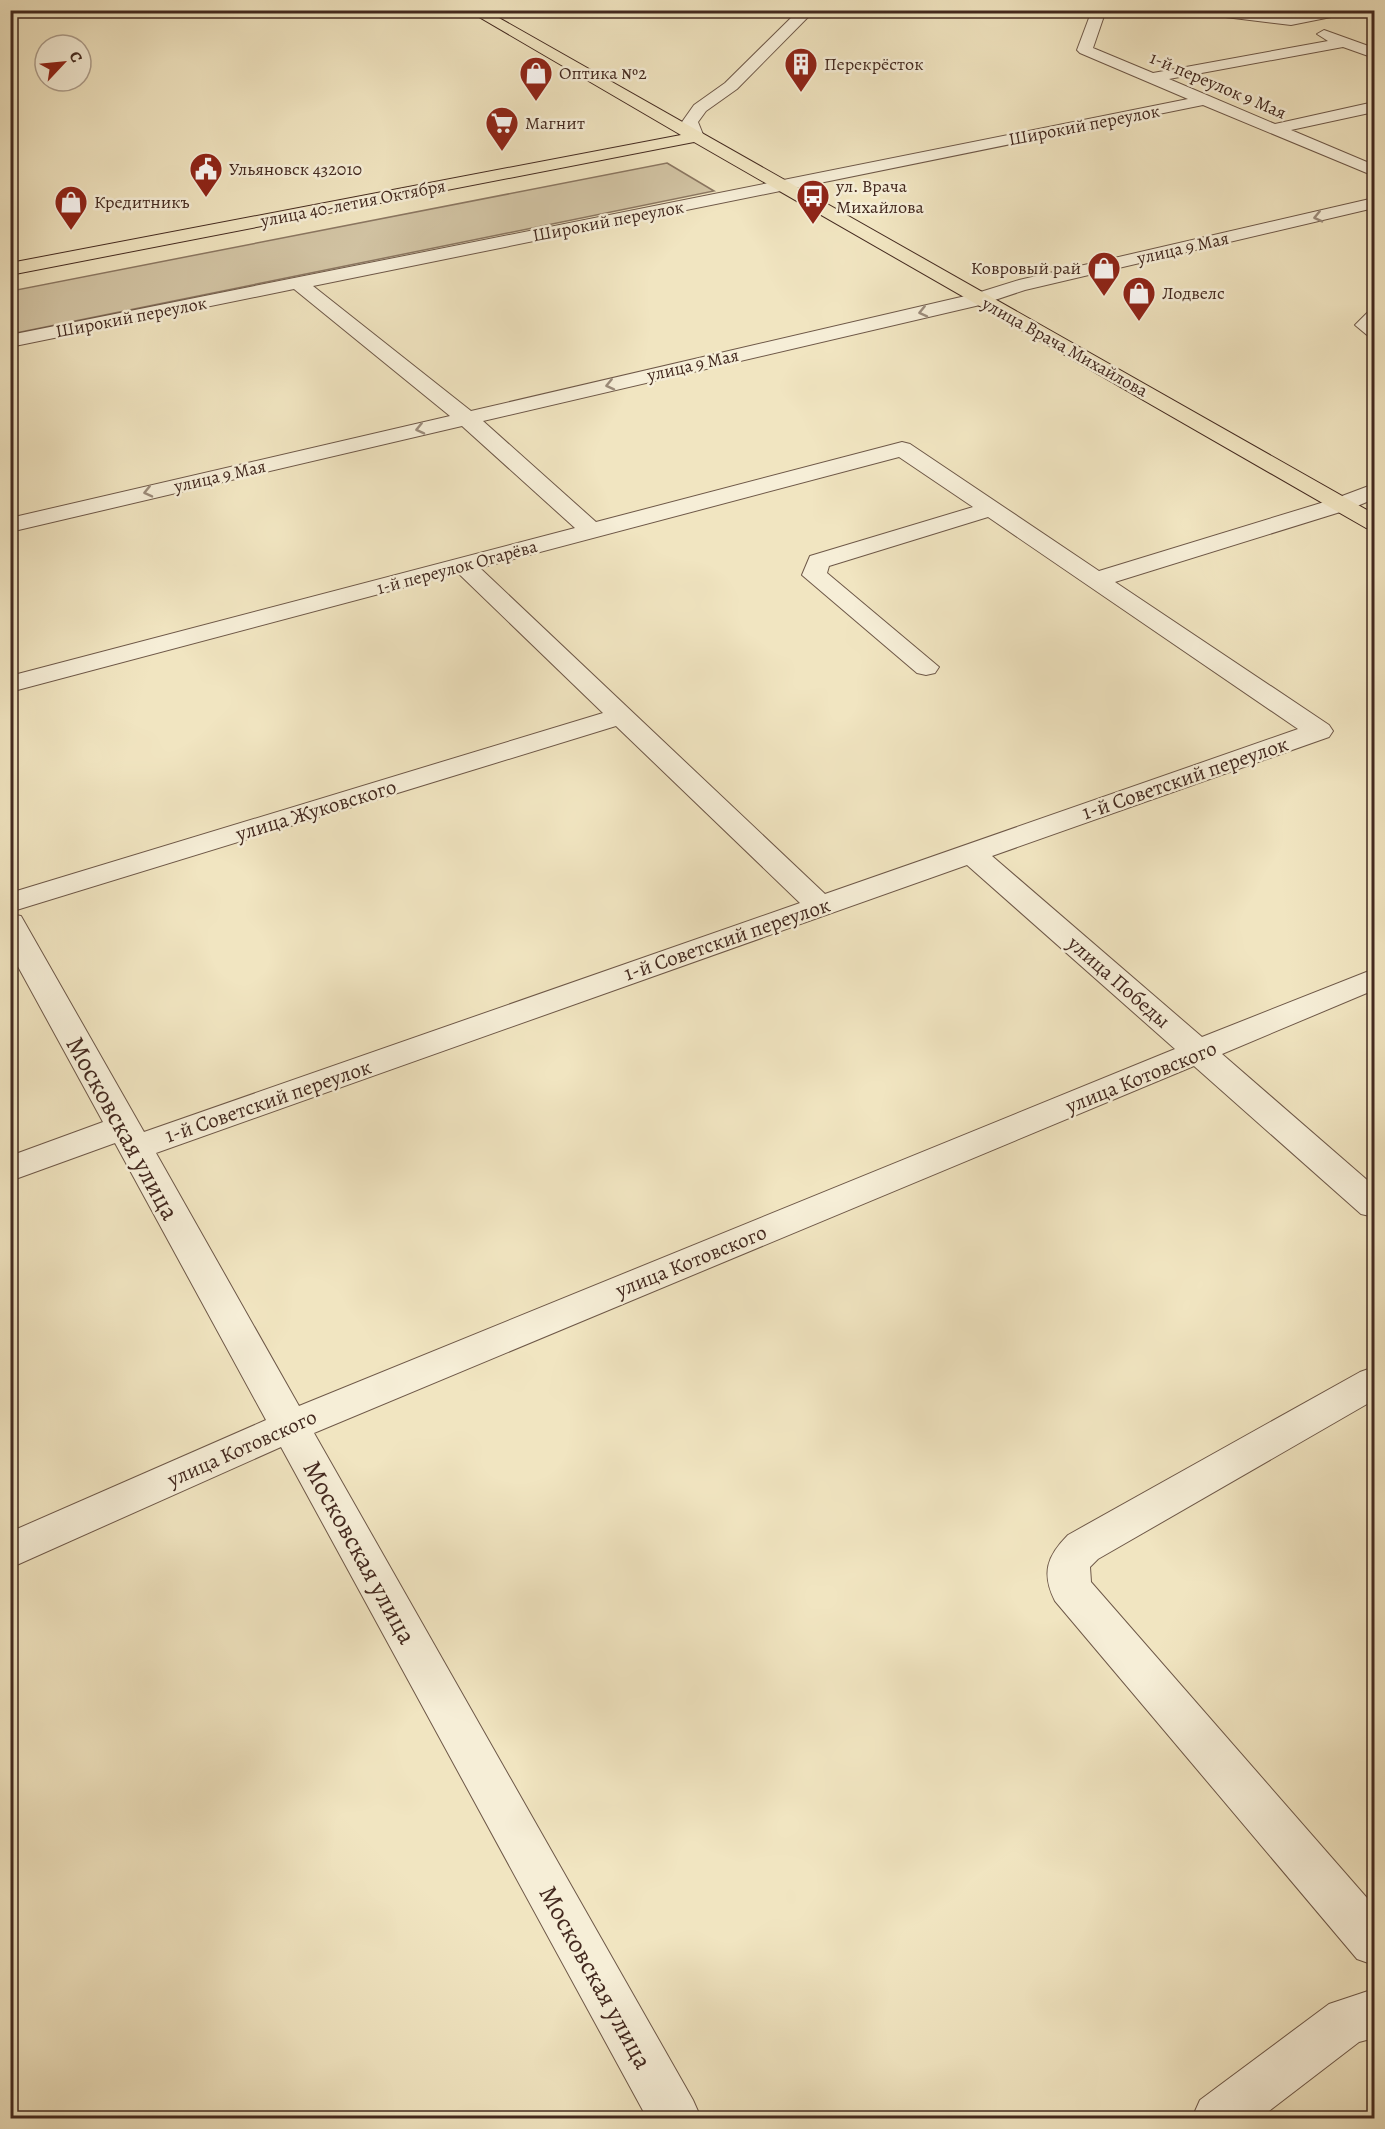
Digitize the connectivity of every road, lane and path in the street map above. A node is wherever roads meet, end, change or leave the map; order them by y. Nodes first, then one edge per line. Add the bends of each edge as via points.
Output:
1 (474, 10) edge
2 (808, 10) edge
3 (1099, 10) edge
4 (1201, 10) edge
5 (1346, 10) edge
6 (1291, 21) junction
7 (1344, 42) junction
8 (1374, 53) edge
9 (1151, 78) junction
10 (1205, 100) junction
11 (1374, 107) edge
12 (1273, 129) junction
13 (696, 137) junction
14 (1374, 171) edge
15 (782, 186) junction
16 (1374, 203) edge
17 (10, 269) edge
18 (298, 283) junction
19 (980, 299) junction
20 (1374, 317) edge
21 (1374, 331) edge
22 (10, 341) edge
23 (466, 418) junction
24 (1374, 491) edge
25 (1342, 504) junction
26 (991, 509) junction
27 (1374, 523) edge
28 (10, 525) edge
29 (592, 531) junction
30 (464, 566) junction
31 (1096, 580) junction
32 (926, 667) dead end
33 (10, 684) edge
34 (621, 716) junction
35 (971, 853) junction
36 (10, 903) edge
37 (820, 906) junction
38 (10, 923) edge
39 (1374, 979) edge
40 (1200, 1053) junction
41 (128, 1138) junction
42 (10, 1169) edge
43 (1374, 1205) edge
44 (1374, 1382) edge
45 (290, 1426) junction
46 (10, 1551) edge
47 (1374, 1942) edge
48 (1374, 2014) edge
49 (675, 2118) edge
50 (1218, 2118) edge

1 - 13 main road, улица Врача Михайлова
2 - 13 street via 731,86 700,108 690,122
3 - 9 street, 1-й переулок 9 Мая via 1085,50
4 - 6 street
5 - 6 street
6 - 7 street
7 - 8 street
7 - 9 street
9 - 10 street, 1-й переулок 9 Мая
10 - 12 street, 1-й переулок 9 Мая
10 - 15 street, Широкий переулок
11 - 12 street
12 - 14 street, 1-й переулок 9 Мая
13 - 15 main road, улица Врача Михайлова
13 - 17 main road, улица 40-летия Октября
15 - 18 street, Широкий переулок
15 - 19 main road, улица Врача Михайлова
16 -> 19 street, улица 9 Мая via 1019,286
18 - 22 street, Широкий переулок
18 - 23 street
19 -> 23 street, улица 9 Мая
19 - 25 main road, улица Врача Михайлова
20 - 21 street via 1365,325
23 -> 28 street, улица 9 Мая
23 - 29 street
24 - 25 street
25 - 27 main road, улица Врача Михайлова
25 - 31 street
26 - 29 street, 1-й переулок Огарёва via 902,449
26 - 31 street
26 - 32 street via 819,561 814,575
29 - 30 street, 1-й переулок Огарёва
30 - 33 street, 1-й переулок Огарёва
30 - 34 street
31 - 35 street, 1-й Советский переулок via 1319,730
34 - 36 street, улица Жуковского
34 - 37 street
35 - 37 street, 1-й Советский переулок
35 - 40 street, улица Победы
37 - 41 street, 1-й Советский переулок
38 - 41 street, Московская улица
39 - 40 street, улица Котовского
40 - 43 street, улица Победы
40 - 45 street, улица Котовского
41 - 42 street, 1-й Советский переулок
41 - 45 street, Московская улица
44 - 47 street via 1083,1547 1069,1562 1070,1588
45 - 46 street, улица Котовского
45 - 49 street, Московская улица
48 - 50 street via 1347,2021

